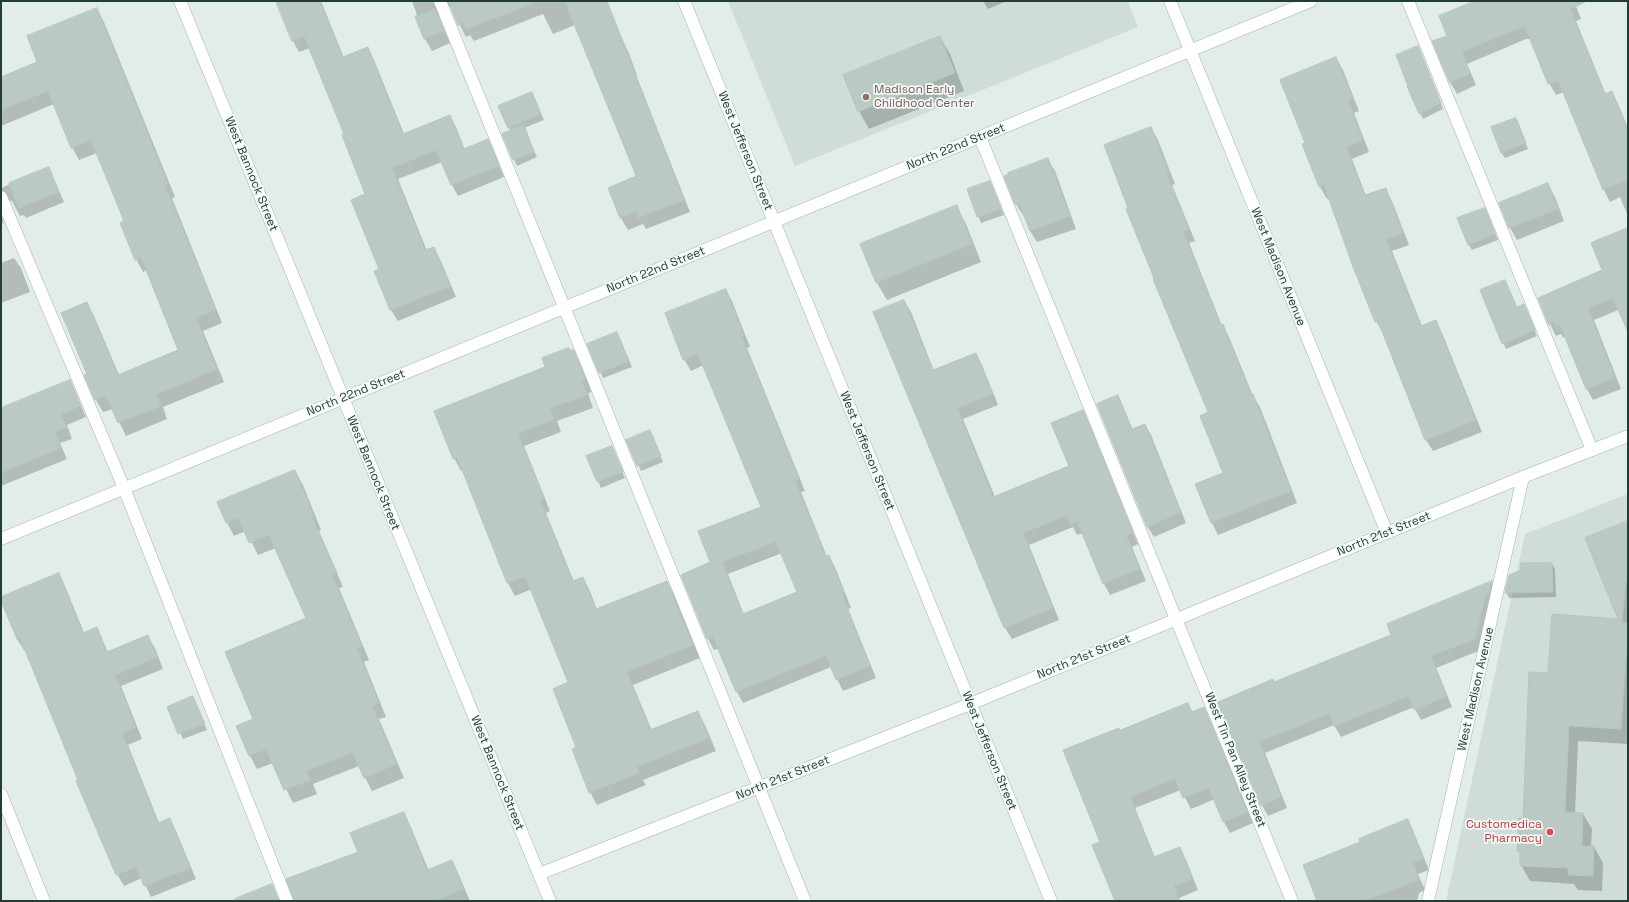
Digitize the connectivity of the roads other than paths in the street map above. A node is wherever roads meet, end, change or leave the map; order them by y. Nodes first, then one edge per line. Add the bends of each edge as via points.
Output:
1 (180, 1) edge
2 (440, 1) edge
3 (684, 1) edge
4 (1170, 1) edge
5 (1311, 1) edge
6 (1408, 1) edge
7 (1190, 50) junction
8 (980, 137) junction
9 (1, 197) edge
10 (774, 221) junction
11 (564, 308) junction
12 (342, 398) junction
13 (1628, 436) edge
14 (1592, 450) junction
15 (1523, 477) junction
16 (124, 488) junction
17 (1387, 533) junction
18 (1, 539) edge
19 (1176, 619) junction
20 (970, 704) junction
21 (758, 788) junction
22 (1, 794) edge
23 (539, 874) junction
24 (44, 901) edge
25 (287, 901) edge
26 (550, 901) edge
27 (805, 901) edge
28 (1051, 901) edge
29 (1292, 901) edge
30 (1428, 901) edge

1 - 12 street, West Bannock Street
2 - 11 street
3 - 10 street, West Jefferson Street
4 - 7 street, West Madison Avenue
5 - 7 street, North 22nd Street
6 - 14 street
7 - 8 street, North 22nd Street
7 - 17 street, West Madison Avenue
8 - 10 street, North 22nd Street
8 - 19 street, West Tin Pan Alley Street
9 - 16 street
10 - 11 street, North 22nd Street
10 - 20 street, West Jefferson Street
11 - 12 street, North 22nd Street
11 - 21 street
12 - 16 street, North 22nd Street
12 - 23 street, West Bannock Street
13 - 14 street, North 21st Street
14 - 15 street, North 21st Street
15 - 17 street, North 21st Street
15 - 30 street, West Madison Avenue
16 - 18 street, North 22nd Street
16 - 25 street
17 - 19 street, North 21st Street
19 - 20 street, North 21st Street
19 - 29 street, West Tin Pan Alley Street
20 - 21 street, North 21st Street
20 - 28 street, West Jefferson Street
21 - 23 street, North 21st Street
21 - 27 street
22 - 24 street
23 - 26 street, West Bannock Street

